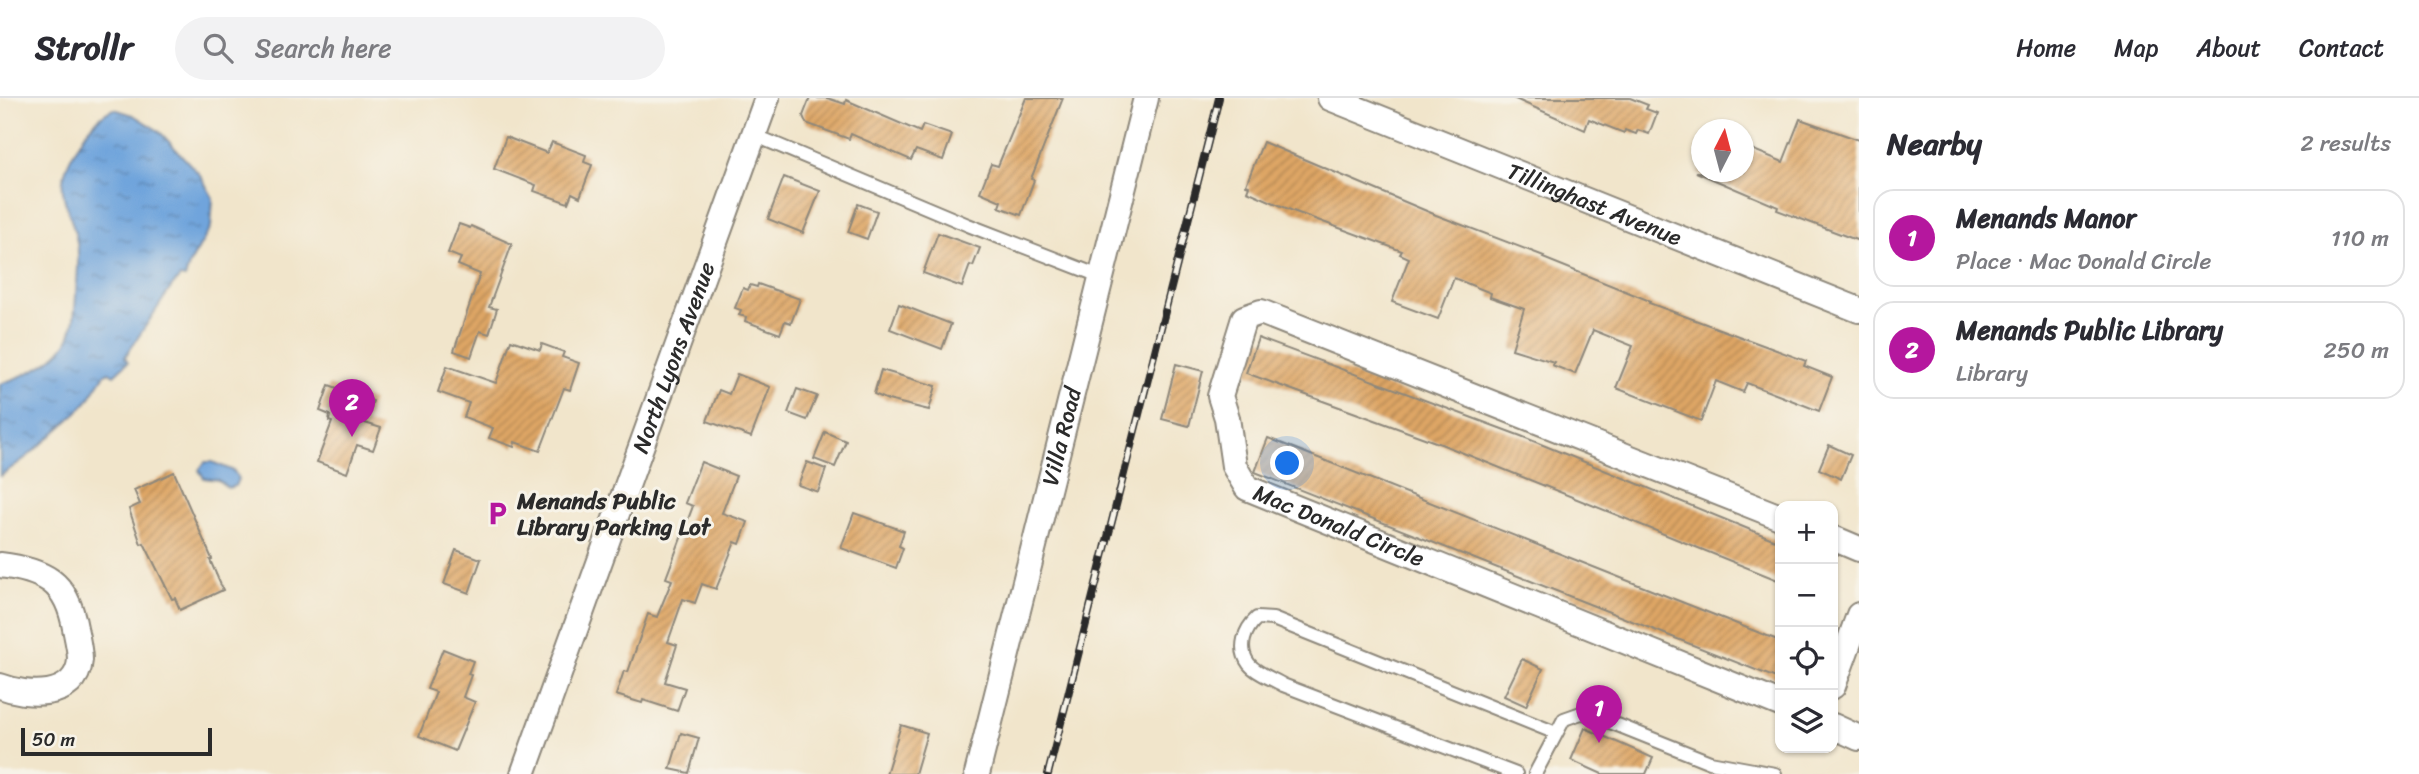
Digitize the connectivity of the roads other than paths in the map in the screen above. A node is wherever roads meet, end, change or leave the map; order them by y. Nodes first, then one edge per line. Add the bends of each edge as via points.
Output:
1 (767, 98) edge
2 (1146, 98) edge
3 (1330, 98) edge
4 (754, 135) junction
5 (1102, 277) junction
6 (1859, 310) edge
7 (1775, 515) edge
8 (1838, 540) edge
9 (1859, 549) edge
10 (0, 565) edge
11 (1859, 615) edge
12 (1838, 672) edge
13 (0, 686) edge
14 (1775, 702) edge
15 (1838, 728) edge
16 (1556, 733) junction
17 (1859, 738) edge
18 (523, 774) edge
19 (977, 774) edge
20 (1516, 774) edge
21 (1535, 774) edge
22 (1776, 774) edge

1 - 4 street, North Lyons Avenue
2 - 5 street, Villa Road
3 - 6 street, Tillinghast Avenue
4 - 5 lane
4 - 18 street, North Lyons Avenue
5 - 19 street, Villa Road
7 - 14 street, Mac Donald Circle via 1261,312 1244,318 1220,396 1234,466 1247,488
8 - 9 street
10 - 13 street via 39,575 58,588 72,614 80,659 72,679 58,690 31,693
11 - 12 street
15 - 17 street
16 - 20 lane via 1273,619 1257,618 1248,625 1243,652 1249,665 1283,685
16 - 21 lane
16 - 22 lane via 1564,719 1590,714 1710,762

